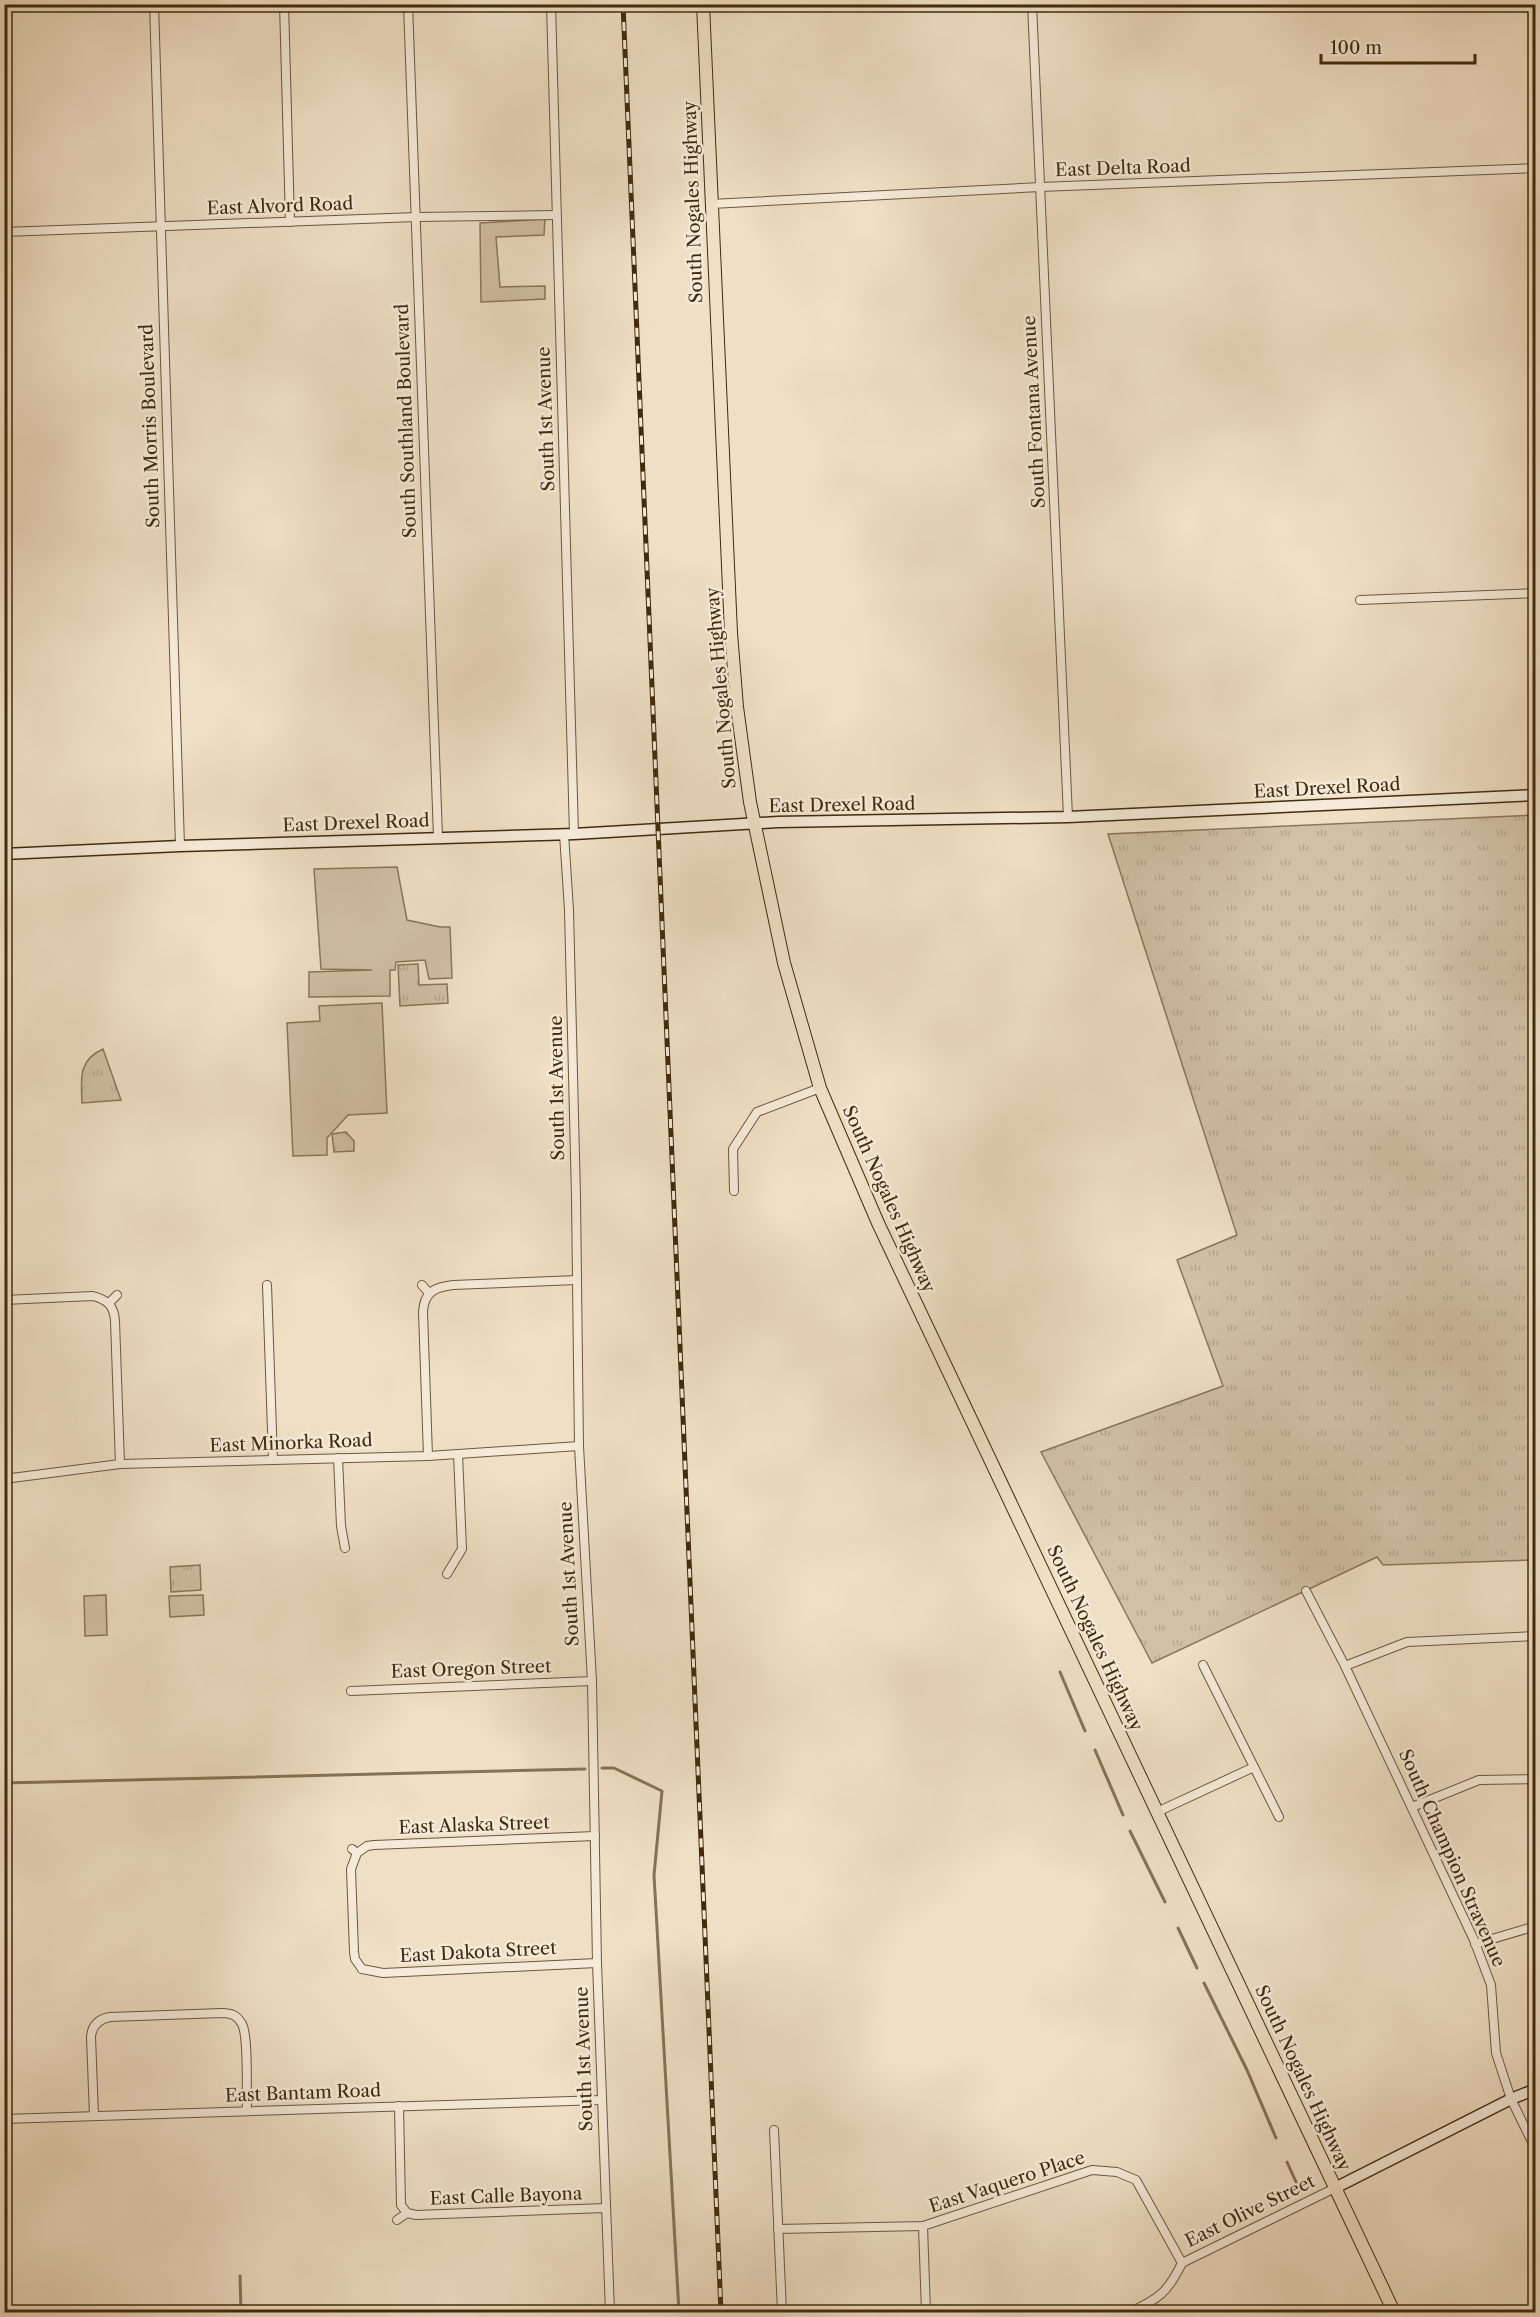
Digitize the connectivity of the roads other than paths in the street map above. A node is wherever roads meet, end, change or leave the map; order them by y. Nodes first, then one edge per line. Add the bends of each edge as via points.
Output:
1 (154, 4) edge
2 (284, 4) edge
3 (408, 4) edge
4 (551, 4) edge
5 (703, 4) edge
6 (1032, 4) edge
7 (1536, 168) edge
8 (1040, 187) junction
9 (711, 204) junction
10 (556, 215) junction
11 (416, 218) junction
12 (290, 222) junction
13 (161, 226) junction
14 (4, 232) edge
15 (1536, 593) edge
16 (1360, 600) dead end
17 (1536, 795) edge
18 (1068, 817) junction
19 (756, 823) junction
20 (569, 834) junction
21 (438, 837) junction
22 (180, 846) junction
23 (4, 854) edge
24 (820, 1088) junction
25 (734, 1191) dead end
26 (577, 1280) junction
27 (422, 1285) dead end
28 (267, 1286) dead end
29 (430, 1292) junction
30 (117, 1295) dead end
31 (4, 1300) edge
32 (109, 1304) junction
33 (579, 1446) junction
34 (458, 1455) junction
35 (428, 1456) junction
36 (338, 1458) junction
37 (273, 1460) junction
38 (120, 1464) junction
39 (4, 1479) edge
40 (345, 1548) dead end
41 (447, 1574) dead end
42 (1306, 1591) dead end
43 (1536, 1636) edge
44 (1203, 1665) dead end
45 (1345, 1666) junction
46 (592, 1681) junction
47 (351, 1691) dead end
48 (1254, 1767) junction
49 (1536, 1779) edge
50 (1413, 1807) junction
51 (1157, 1812) junction
52 (1279, 1817) dead end
53 (595, 1836) junction
54 (1536, 1926) edge
55 (1476, 1944) junction
56 (597, 1963) junction
57 (359, 1972) joint
58 (1536, 2089) edge
59 (1511, 2099) junction
60 (602, 2100) junction
61 (399, 2106) junction
62 (247, 2111) junction
63 (94, 2116) junction
64 (4, 2119) edge
65 (774, 2130) dead end
66 (1536, 2150) edge
67 (1335, 2188) junction
68 (606, 2208) junction
69 (407, 2213) junction
70 (397, 2220) dead end
71 (923, 2226) junction
72 (778, 2229) junction
73 (1182, 2263) junction
74 (610, 2313) edge
75 (782, 2313) edge
76 (926, 2313) edge
77 (1130, 2313) edge
78 (1394, 2313) edge

1 - 13 street, South Morris Boulevard
2 - 12 street
3 - 11 street, South Southland Boulevard
4 - 10 street, South 1st Avenue
5 - 9 main road, South Nogales Highway
6 - 8 street, South Fontana Avenue
7 - 8 street, East Delta Road
8 - 9 street, East Delta Road
8 - 18 street, South Fontana Avenue
9 - 19 main road, South Nogales Highway via 732,654 736,707
10 - 11 street, East Alvord Road
10 - 20 street, South 1st Avenue
11 - 12 street, East Alvord Road
11 - 21 street, South Southland Boulevard
12 - 13 street, East Alvord Road
13 - 14 street, East Alvord Road
13 - 22 street, South Morris Boulevard
15 - 16 street
17 - 18 street, East Drexel Road
18 - 19 street, East Drexel Road
19 - 20 street, East Drexel Road
19 - 24 main road, South Nogales Highway via 784,963
20 - 21 street, East Drexel Road
20 - 26 street, South 1st Avenue
21 - 22 street, East Drexel Road
22 - 23 street, East Drexel Road
24 - 25 street via 757,1112 733,1149
24 - 51 main road, South Nogales Highway via 883,1233
26 - 29 street via 453,1285
26 - 33 street, South 1st Avenue
27 - 29 street
28 - 37 street
29 - 35 street via 423,1312
30 - 32 street
31 - 32 street via 93,1296
32 - 38 street via 115,1321
33 - 34 street, East Minorka Road
33 - 46 street, South 1st Avenue
34 - 35 street, East Minorka Road
34 - 41 street via 462,1549
35 - 36 street, East Minorka Road
36 - 37 street, East Minorka Road
36 - 40 street
37 - 38 street, East Minorka Road
38 - 39 street, East Minorka Road
42 - 45 street, South Champion Stravenue
43 - 45 street via 1407,1642
44 - 48 street
45 - 50 street, South Champion Stravenue
46 - 47 street, East Oregon Street
46 - 53 street, South 1st Avenue
48 - 51 street
48 - 52 street
49 - 50 street via 1479,1780
50 - 55 street, South Champion Stravenue
51 - 67 main road, South Nogales Highway
53 - 56 street, South 1st Avenue
53 - 57 street, East Alaska Street via 374,1845 354,1851 354,1952
54 - 55 street
55 - 59 street, South Champion Stravenue via 1491,1985 1496,2053
56 - 57 street, East Dakota Street
56 - 60 street, South 1st Avenue
58 - 59 street
59 - 66 street, South Champion Stravenue
59 - 67 street
60 - 61 street, East Bantam Road
60 - 68 street, South 1st Avenue
61 - 62 street, East Bantam Road
61 - 69 street via 401,2205
62 - 63 street, East Bantam Road
62 - 63 street via 241,2016 210,2013 94,2020
63 - 64 street, East Bantam Road
65 - 72 street
67 - 73 street, East Olive Street
67 - 78 main road, South Nogales Highway
68 - 69 street, East Calle Bayona
68 - 74 street, South 1st Avenue
69 - 70 street
71 - 72 street, East Vaquero Place
71 - 73 street, East Vaquero Place via 1092,2170 1117,2172 1136,2180
71 - 76 street
72 - 75 street
73 - 77 street, East Olive Street via 1171,2285 1150,2303

